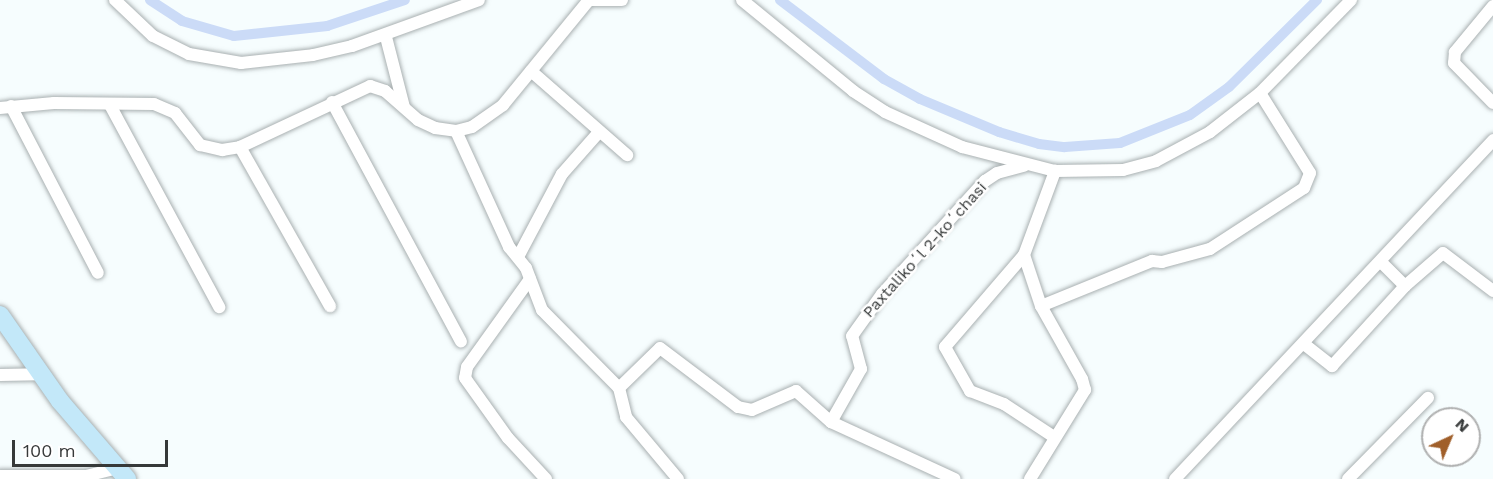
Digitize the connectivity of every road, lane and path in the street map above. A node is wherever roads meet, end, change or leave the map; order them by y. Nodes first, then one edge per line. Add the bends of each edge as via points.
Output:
1 (115, 0) edge
2 (479, 0) edge
3 (590, 0) edge
4 (622, 0) edge
5 (742, 0) edge
6 (1351, 0) edge
7 (1493, 6) edge
8 (386, 37) junction
9 (531, 72) junction
10 (1260, 93) junction
11 (332, 102) junction
12 (1493, 104) edge
13 (111, 105) junction
14 (6, 107) edge
15 (404, 107) junction
16 (595, 129) junction
17 (456, 131) junction
18 (1493, 140) edge
19 (240, 147) junction
20 (627, 155) dead end
21 (1028, 165) junction
22 (1055, 171) junction
23 (1024, 255) junction
24 (518, 257) junction
25 (1381, 262) junction
26 (98, 273) dead end
27 (530, 279) junction
28 (1406, 286) junction
29 (1493, 291) edge
30 (330, 306) dead end
31 (1041, 306) junction
32 (219, 307) dead end
33 (0, 315) edge
34 (461, 342) dead end
35 (1304, 344) junction
36 (39, 374) junction
37 (0, 375) edge
38 (619, 388) junction
39 (1428, 398) dead end
40 (831, 422) junction
41 (1054, 437) junction
42 (123, 474) edge
43 (0, 476) edge
44 (546, 479) edge
45 (678, 479) edge
46 (955, 479) edge
47 (1030, 479) edge
48 (1175, 479) edge
49 (1348, 479) edge

1 - 8 street via 153,36 189,54 241,63 313,55
2 - 8 street
3 - 4 street
3 - 9 street
5 - 21 street via 853,91 885,112 962,147
6 - 10 street, Paxtalikoʻl 2-koʻchasi
7 - 12 street via 1455,52 1454,63
8 - 15 street
9 - 16 street
9 - 17 street via 488,117
10 - 22 street, Paxtalikoʻl 2-koʻchasi via 1210,132 1156,161 1123,170
10 - 31 street via 1310,174 1304,188 1210,249 1162,262 1152,261
11 - 15 street via 370,86 385,91
11 - 19 street
11 - 34 street
13 - 14 street
13 - 19 street via 166,107 200,145 222,150
13 - 32 street
14 - 26 street
15 - 17 street via 435,128
16 - 20 street
16 - 24 street via 562,174
17 - 24 street via 509,247
18 - 25 street
19 - 30 street
21 - 22 street, Paxtalikoʻl 2-koʻchasi
21 - 40 street, Paxtalikoʻl 2-koʻchasi via 997,173 986,182 882,294 852,336 861,369
22 - 23 street
23 - 31 street
23 - 41 street via 945,347 970,391 1004,404
24 - 27 street
25 - 28 street
25 - 35 street
27 - 38 street via 542,310
27 - 44 street via 466,367 465,378 508,438
28 - 29 street via 1443,253
28 - 35 street via 1332,366
31 - 41 street via 1082,379 1084,390
33 - 36 street
35 - 48 street
36 - 37 street
36 - 42 street
38 - 40 street via 660,348 738,408 752,410 796,391
38 - 45 street via 626,417
39 - 49 street
40 - 46 street
41 - 47 street
42 - 43 street

